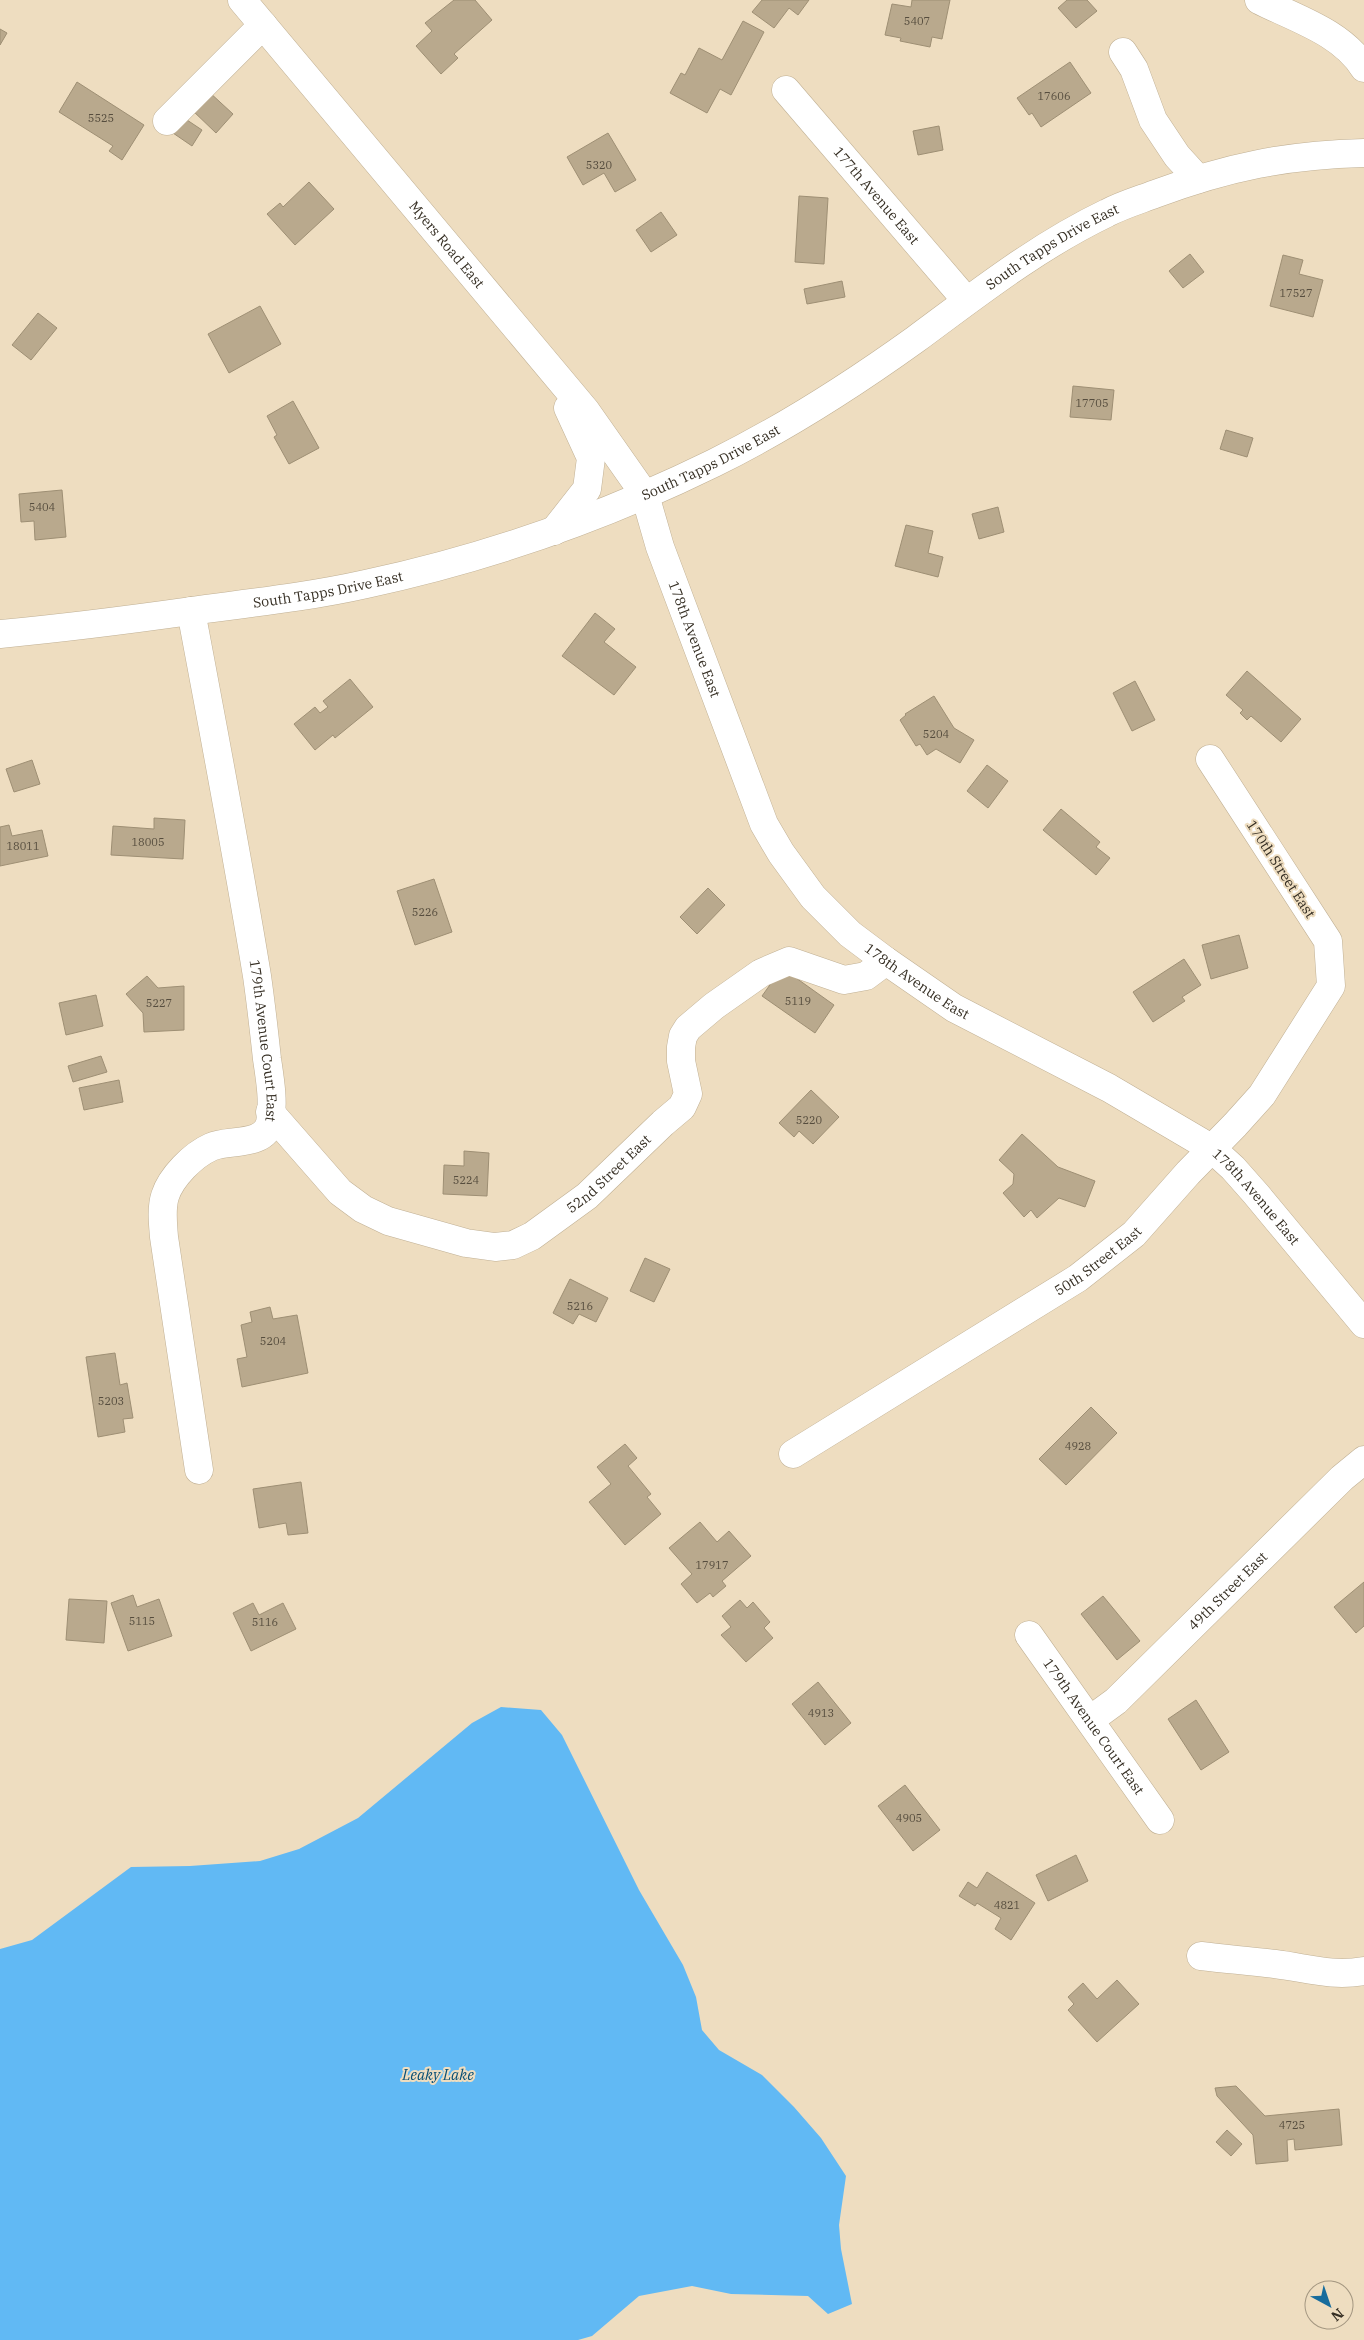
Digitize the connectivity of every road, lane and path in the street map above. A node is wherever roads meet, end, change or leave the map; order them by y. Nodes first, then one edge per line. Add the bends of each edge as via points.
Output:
1 (242, 0) edge
2 (1258, 0) edge
3 (263, 25) junction
4 (1123, 52) dead end
5 (1364, 68) edge
6 (786, 90) dead end
7 (167, 121) dead end
8 (1364, 153) edge
9 (1198, 179) junction
10 (966, 300) junction
11 (547, 364) junction
12 (646, 495) junction
13 (554, 531) junction
14 (191, 611) junction
15 (0, 634) edge
16 (1210, 759) dead end
17 (886, 961) junction
18 (1331, 986) joint
19 (270, 1112) junction
20 (1212, 1148) junction
21 (1364, 1324) edge
22 (793, 1454) dead end
23 (1364, 1460) edge
24 (198, 1470) dead end
25 (1028, 1635) dead end
26 (1090, 1720) junction
27 (1160, 1820) dead end
28 (1201, 1956) dead end
29 (1364, 1970) edge

1 - 3 street, Myers Road East
2 - 5 street via 1334,38 1351,51
3 - 7 street
3 - 11 street, Myers Road East
4 - 9 street via 1134,69 1153,120 1177,156
6 - 10 street, 177th Avenue East
8 - 9 street, South Tapps Drive East via 1282,159
9 - 10 street, South Tapps Drive East via 1108,212
10 - 12 street, South Tapps Drive East via 883,362 819,404 714,463
11 - 12 street, Myers Road East via 586,410
11 - 13 street via 591,458 588,489
12 - 13 street, South Tapps Drive East
12 - 17 street, 178th Avenue East via 660,548 764,824 813,897 850,934
13 - 14 street, South Tapps Drive East via 479,555 365,584 287,599
14 - 15 street, South Tapps Drive East via 122,622
14 - 19 street, 179th Avenue Court East via 261,1002 271,1092
16 - 18 street, 170th Street East via 1328,941
17 - 19 street, 52nd Street East via 866,976 844,980 789,961 761,973 714,1006 683,1036 681,1061 688,1094 682,1107 662,1122 587,1196 532,1236 513,1244 494,1247 466,1243 388,1222 363,1209 340,1192
17 - 20 street, 178th Avenue East via 954,1008 1109,1088
18 - 20 street, 50th Street East via 1262,1095
19 - 24 street, 179th Avenue Court East via 266,1132 259,1137 212,1146 182,1170 165,1197 164,1237
20 - 21 street, 178th Avenue East via 1256,1194
20 - 22 street, 50th Street East via 1134,1234 1078,1278
23 - 26 street, 49th Street East via 1116,1701
25 - 26 street, 179th Avenue Court East
26 - 27 street, 179th Avenue Court East
28 - 29 street via 1331,1974

